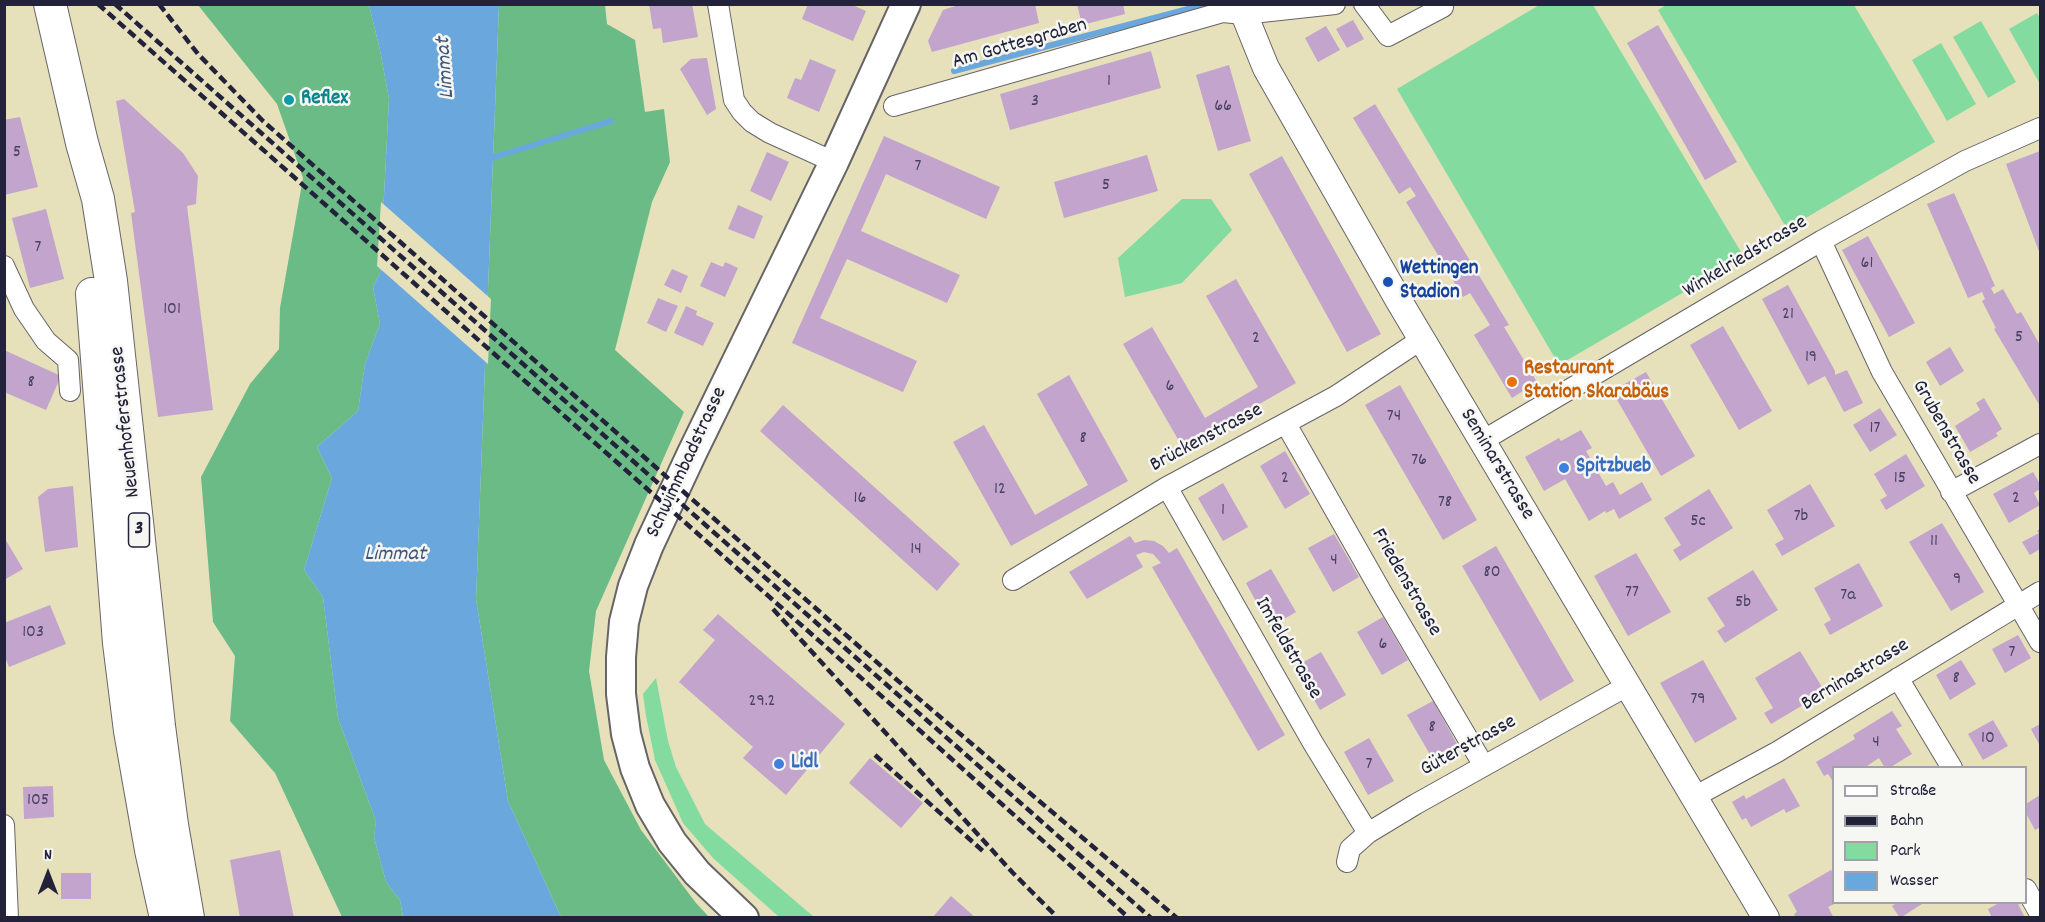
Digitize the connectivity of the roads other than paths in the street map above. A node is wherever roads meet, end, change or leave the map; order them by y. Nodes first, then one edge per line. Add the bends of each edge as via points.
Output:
1 (50, 4) edge
2 (718, 4) edge
3 (906, 4) edge
4 (1335, 4) edge
5 (1364, 4) edge
6 (1443, 7) dead end
7 (1241, 9) edge
8 (894, 106) dead end
9 (2040, 128) edge
10 (82, 143) junction
11 (834, 162) junction
12 (1821, 241) junction
13 (4, 266) edge
14 (1422, 339) junction
15 (70, 391) dead end
16 (1286, 424) junction
17 (1482, 441) junction
18 (2040, 444) edge
19 (1167, 487) junction
20 (1952, 492) junction
21 (1013, 580) dead end
22 (2040, 592) edge
23 (2018, 605) junction
24 (2040, 642) edge
25 (1898, 678) junction
26 (1627, 686) junction
27 (1484, 766) junction
28 (1951, 766) edge
29 (1694, 797) junction
30 (4, 825) edge
31 (1368, 833) junction
32 (1347, 862) dead end
33 (2027, 892) edge
34 (2040, 914) edge
35 (8, 918) edge
36 (166, 918) edge
37 (188, 918) edge
38 (744, 918) edge
39 (1766, 918) edge

1 - 10 main road, Neuenhoferstrasse / 3
2 - 11 street via 734,99 742,112 770,133
3 - 11 main road, Schwimmbadstrasse
4 - 7 street, Am Gottesgraben
5 - 6 street via 1388,36
7 - 8 street, Am Gottesgraben
7 - 14 street, Seminarstrasse via 1266,68
9 - 12 street, Winkelriedstrasse via 1965,161
10 - 36 main road, Neuenhoferstrasse / 3 via 82,201 119,642 134,753
10 - 37 main road, Neuenhoferstrasse / 3 via 98,199 111,281 159,726
11 - 38 main road, Schwimmbadstrasse via 649,545 624,622 621,694 635,768 650,805 672,842
12 - 17 street, Winkelriedstrasse
12 - 20 street, Grubenstrasse via 1882,372
13 - 15 street via 24,309 46,341 68,360
14 - 16 street, Brückenstrasse
14 - 17 street, Seminarstrasse
16 - 19 street, Brückenstrasse
16 - 27 street, Friedenstrasse
17 - 26 street, Seminarstrasse
18 - 20 street
19 - 21 street, Brückenstrasse
19 - 31 street, Imfeldstrasse
20 - 23 street, Grubenstrasse
22 - 23 street, Berninastrasse
23 - 24 street, Grubenstrasse
23 - 25 street, Berninastrasse
25 - 28 street
25 - 29 street, Berninastrasse
26 - 27 street, Güterstrasse
26 - 29 street, Seminarstrasse
27 - 31 street, Güterstrasse
29 - 39 street, Seminarstrasse
30 - 35 street
31 - 32 street, Güterstrasse via 1350,849
33 - 34 street

